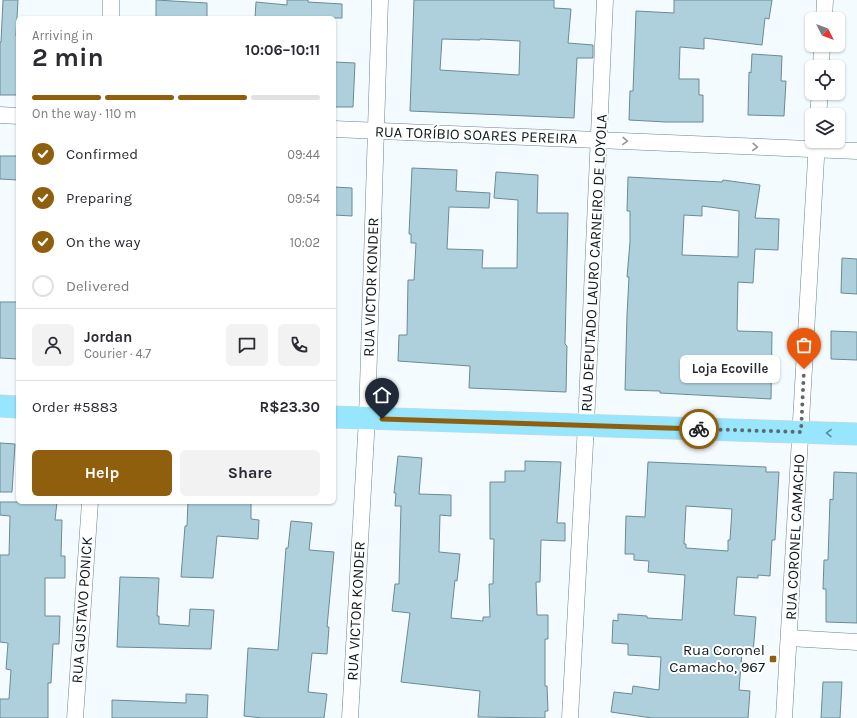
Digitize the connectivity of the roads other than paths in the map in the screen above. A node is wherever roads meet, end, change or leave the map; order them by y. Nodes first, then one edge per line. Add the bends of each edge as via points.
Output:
1 (112, 0) edge
2 (380, 0) edge
3 (605, 0) edge
4 (825, 0) edge
5 (824, 12) edge
6 (111, 16) edge
7 (0, 116) edge
8 (16, 116) edge
9 (336, 129) edge
10 (376, 131) junction
11 (599, 140) junction
12 (805, 145) edge
13 (817, 148) edge
14 (837, 148) edge
15 (857, 151) edge
16 (0, 406) edge
17 (16, 407) edge
18 (336, 417) edge
19 (367, 418) junction
20 (586, 425) junction
21 (801, 432) junction
22 (857, 434) edge
23 (90, 504) edge
24 (789, 638) junction
25 (857, 642) edge
26 (75, 718) edge
27 (350, 718) edge
28 (570, 718) edge
29 (784, 718) edge

1 - 6 street
2 - 10 street, RUA VICTOR KONDER
3 - 11 street, RUA DEPUTADO LAURO CARNEIRO DE LOYOLA
4 - 5 street
7 - 8 street
9 - 10 street, RUA TORÍBIO SOARES PEREIRA
10 - 11 street, RUA TORÍBIO SOARES PEREIRA
10 - 19 street, RUA VICTOR KONDER
11 -> 12 street, RUA TORÍBIO SOARES PEREIRA
11 - 20 street, RUA DEPUTADO LAURO CARNEIRO DE LOYOLA
13 - 21 street, RUA CORONEL CAMACHO
14 - 15 street, RUA TORÍBIO SOARES PEREIRA
16 - 17 main road
18 - 19 main road
19 - 20 main road
19 - 27 street, RUA VICTOR KONDER
20 - 21 main road
20 - 28 street, RUA DEPUTADO LAURO CARNEIRO DE LOYOLA
22 -> 21 main road
21 - 24 street, RUA CORONEL CAMACHO
23 - 26 street, RUA GUSTAVO PONICK
24 - 25 street
24 - 29 street, RUA CORONEL CAMACHO

